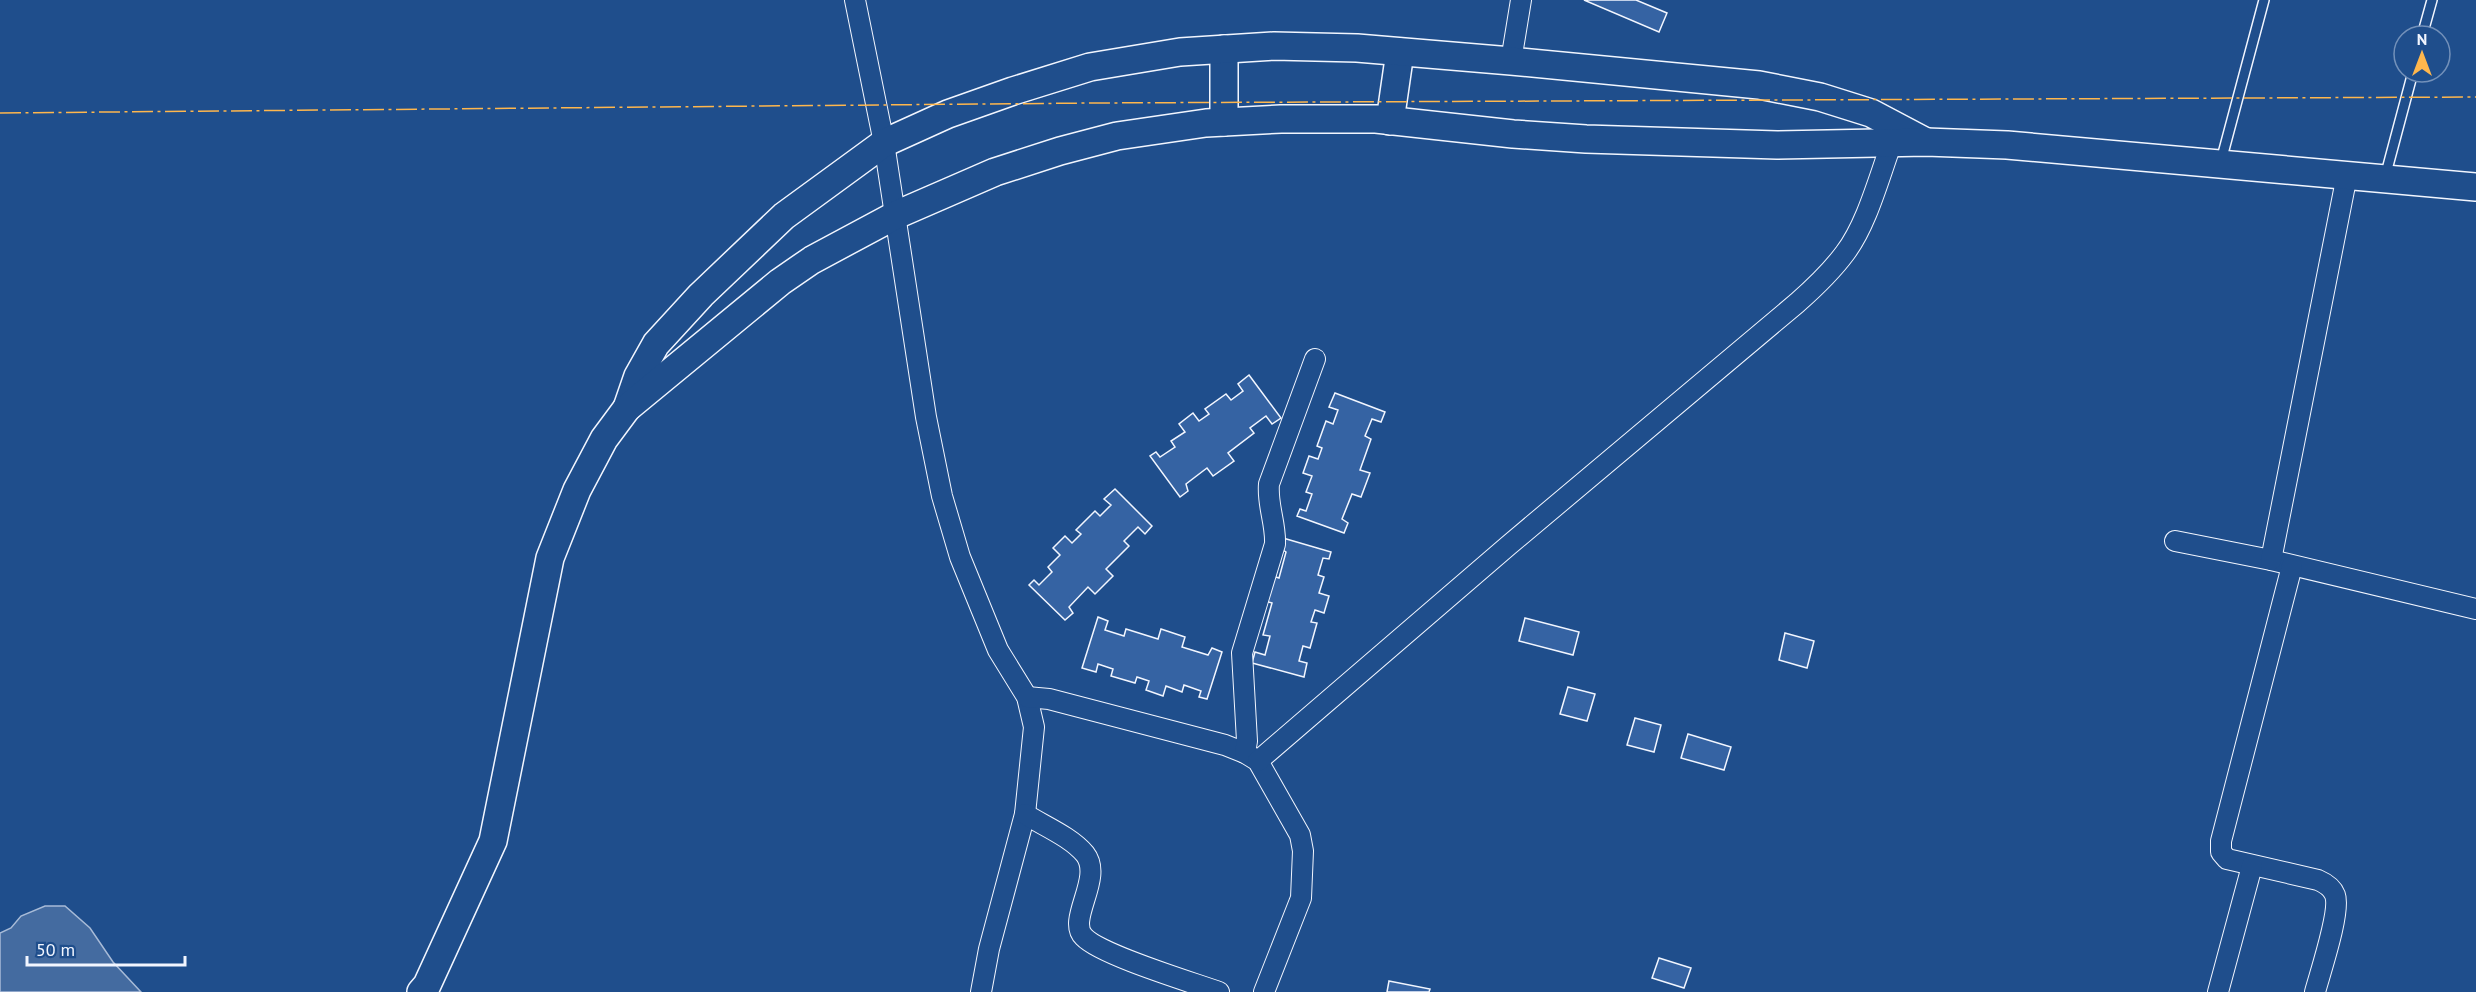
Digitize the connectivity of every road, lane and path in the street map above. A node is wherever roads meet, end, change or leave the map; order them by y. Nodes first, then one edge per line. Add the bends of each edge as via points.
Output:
1 (855, 0) edge
2 (1521, 0) edge
3 (2264, 0) edge
4 (2432, 0) edge
5 (2425, 24) edge
6 (1224, 49) junction
7 (1400, 52) junction
8 (1511, 61) junction
9 (2410, 84) edge
10 (1390, 121) junction
11 (1224, 122) junction
12 (1892, 142) junction
13 (1926, 142) junction
14 (884, 143) junction
15 (2220, 163) junction
16 (2347, 175) junction
17 (2385, 178) junction
18 (2476, 187) edge
19 (896, 215) junction
20 (1315, 359) dead end
21 (627, 408) junction
22 (2175, 541) dead end
23 (2271, 560) junction
24 (2292, 566) junction
25 (2476, 609) edge
26 (1028, 697) junction
27 (1252, 757) junction
28 (1025, 814) junction
29 (2252, 866) junction
30 (421, 992) edge
31 (981, 992) edge
32 (1219, 992) edge
33 (1263, 992) edge
34 (2218, 992) edge
35 (2315, 992) edge

1 - 14 street
2 - 8 street
3 - 15 lane
4 - 5 lane
6 - 7 street via 1274,46
6 - 11 street
6 - 14 street via 1090,67 991,98
7 - 8 street
7 - 10 street
8 - 13 street via 1759,85 1820,97 1871,113
9 - 17 lane
10 - 11 street
10 - 12 street via 1586,139 1777,145
11 - 19 street via 1117,136 1060,152 995,172
12 - 13 street
12 - 27 street via 1859,227 1846,252 1821,281
13 - 15 street
14 - 19 street
14 - 21 street via 784,216 701,295 656,344 638,376
15 - 16 street
16 - 17 street
16 - 23 street
17 - 18 street
19 - 21 street via 812,260 780,282
19 - 26 street via 926,417 942,496 960,557 998,650
20 - 27 street via 1269,484 1275,544 1242,653
21 - 30 street via 604,439 550,558 493,841
22 - 23 street
23 - 24 street
24 - 25 street
24 - 29 street via 2221,841 2221,852 2227,859
26 - 27 street via 1049,699 1225,745
26 - 28 street via 1034,727
27 - 33 street via 1300,835 1303,865 1301,898
28 - 31 street
28 - 32 street via 1075,845 1090,862 1080,920 1084,938
29 - 34 street
29 - 35 street via 2318,880 2335,895 2334,920

